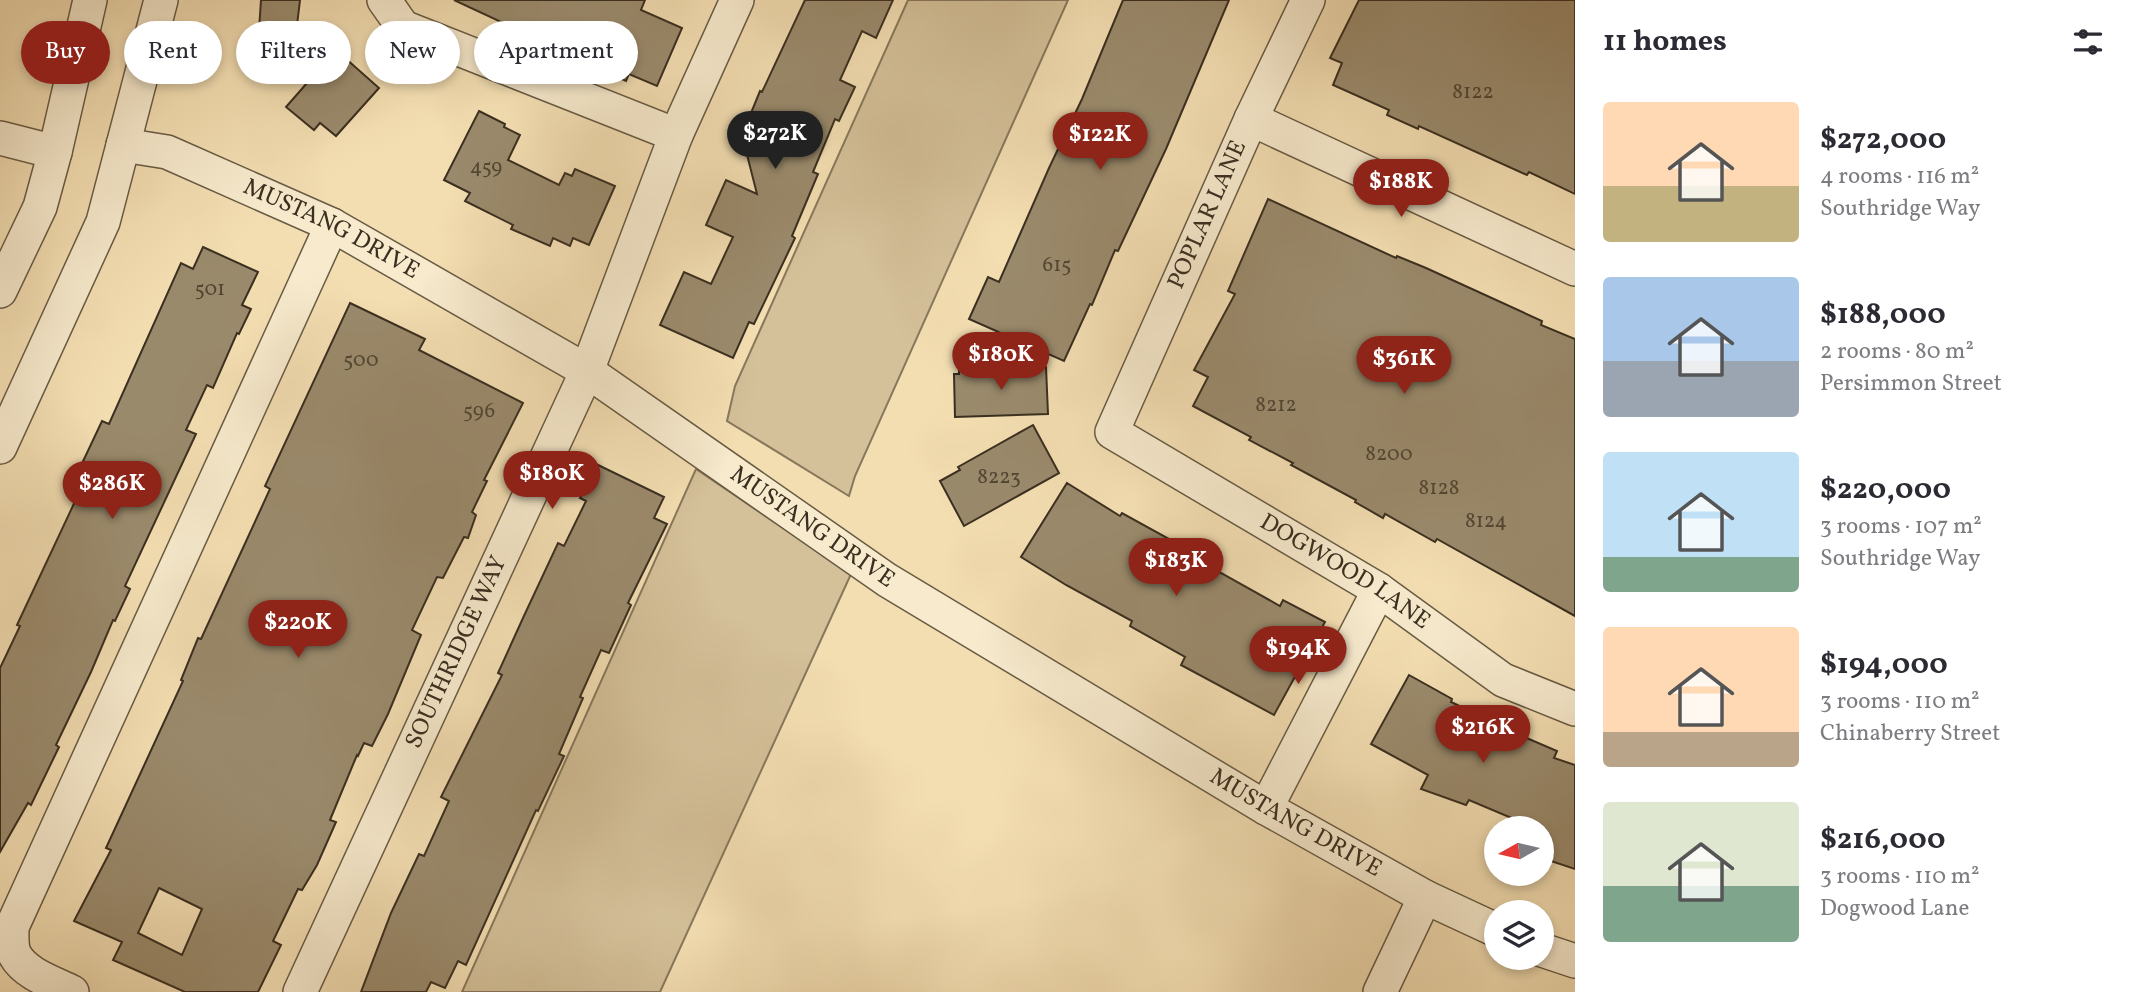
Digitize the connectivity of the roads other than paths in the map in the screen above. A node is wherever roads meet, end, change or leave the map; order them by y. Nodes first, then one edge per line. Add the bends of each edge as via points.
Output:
1 (90, 0) edge
2 (161, 0) edge
3 (384, 0) edge
4 (737, 0) edge
5 (1308, 0) edge
6 (1251, 119) junction
7 (676, 135) junction
8 (0, 138) edge
9 (122, 145) junction
10 (55, 152) junction
11 (332, 225) junction
12 (1575, 269) edge
13 (0, 291) edge
14 (587, 371) junction
15 (1112, 432) joint
16 (0, 447) edge
17 (1379, 590) junction
18 (1575, 709) edge
19 (1266, 808) junction
20 (1425, 897) junction
21 (1484, 924) edge
22 (1554, 954) edge
23 (1575, 961) edge
24 (72, 992) edge
25 (300, 992) edge
26 (1380, 992) edge

1 - 10 street
2 - 9 street
3 - 7 street via 403,27
4 - 7 street, SOUTHRIDGE WAY
5 - 6 street, POPLAR LANE
6 - 12 street
6 - 15 street, POPLAR LANE
7 - 14 street, SOUTHRIDGE WAY
8 - 10 street
9 - 11 street, MUSTANG DRIVE via 167,152
9 - 16 street via 103,222
10 - 13 street via 40,207
11 - 14 street, MUSTANG DRIVE
11 - 24 street via 12,927 15,955 24,966
14 - 19 street, MUSTANG DRIVE via 887,580
14 - 25 street, SOUTHRIDGE WAY
15 - 17 street, DOGWOOD LANE
17 - 18 street, DOGWOOD LANE via 1503,680
17 - 19 street
19 - 20 street, MUSTANG DRIVE
20 - 21 street, MUSTANG DRIVE
20 - 26 street
22 - 23 street

